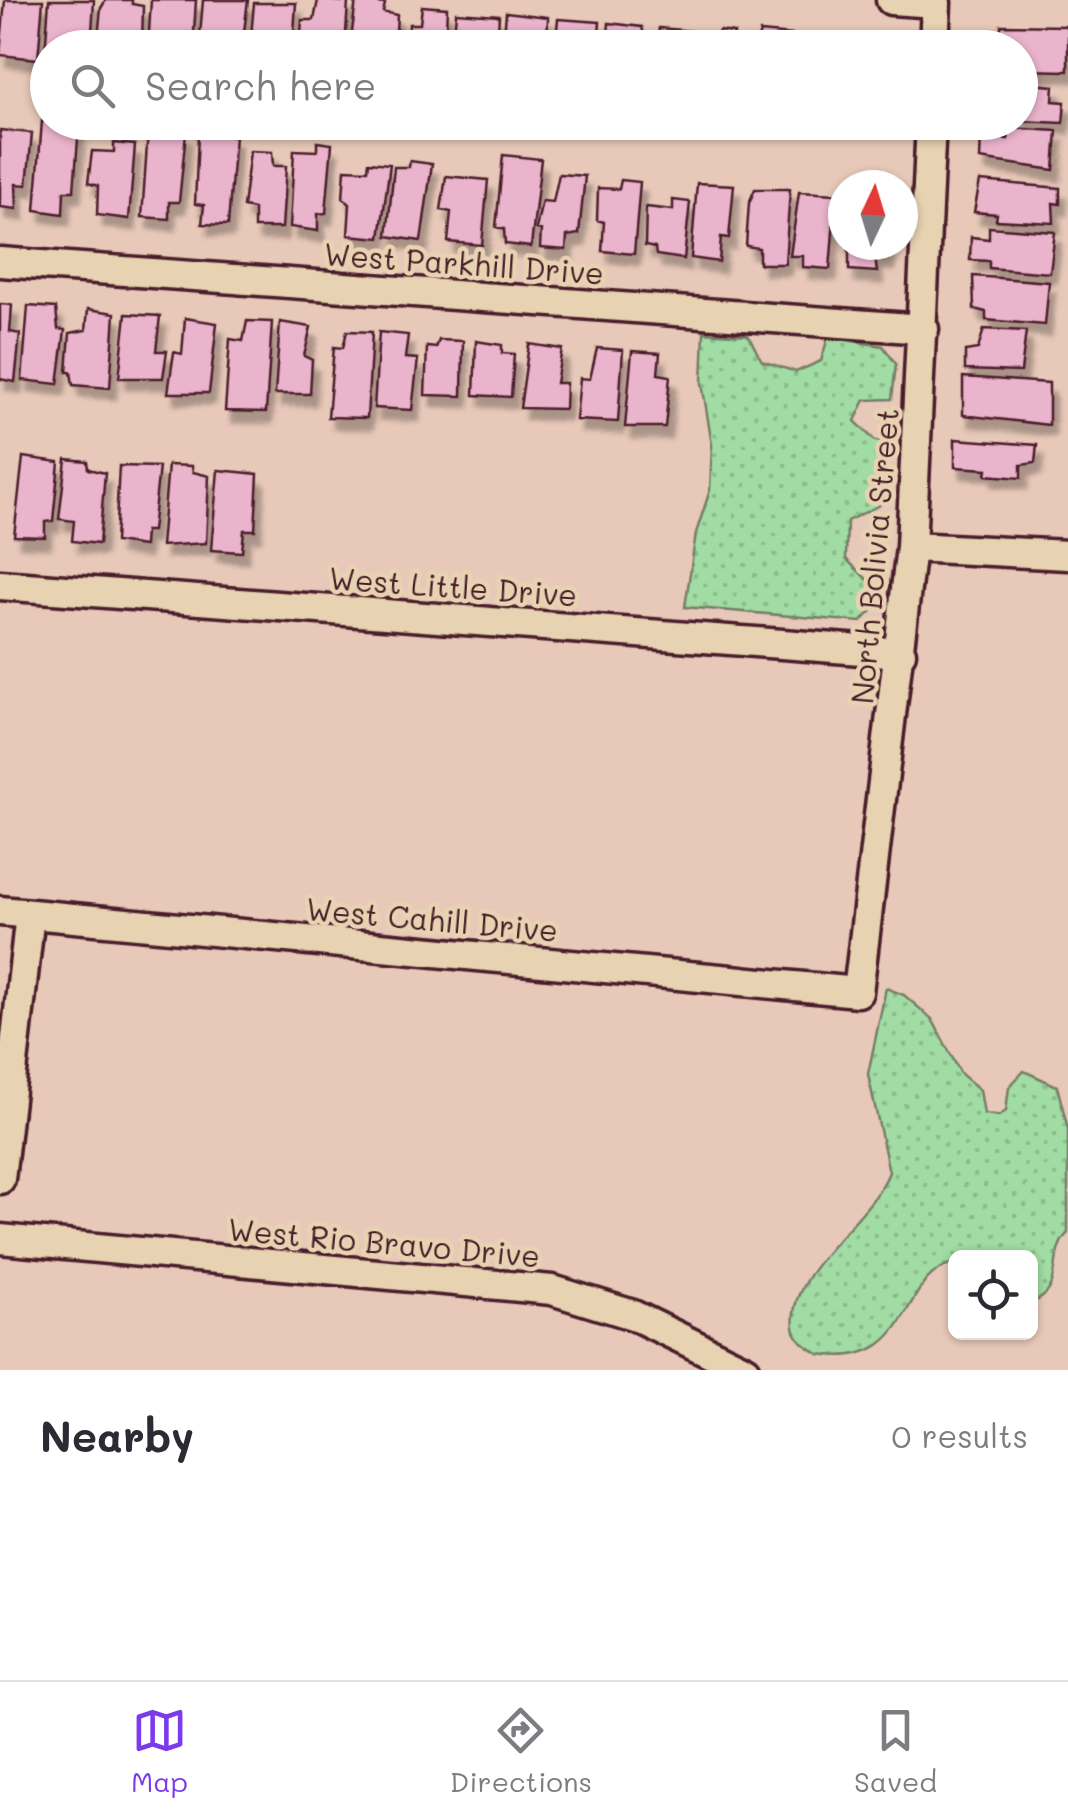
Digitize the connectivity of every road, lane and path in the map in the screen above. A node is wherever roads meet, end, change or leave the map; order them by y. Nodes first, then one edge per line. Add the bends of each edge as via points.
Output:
1 (891, 0) edge
2 (935, 30) edge
3 (931, 140) edge
4 (0, 262) edge
5 (924, 329) junction
6 (911, 547) junction
7 (1068, 555) edge
8 (0, 585) edge
9 (901, 652) junction
10 (0, 912) edge
11 (30, 914) junction
12 (858, 992) joint
13 (0, 1179) edge
14 (0, 1239) edge
15 (746, 1370) edge

1 - 2 street via 936,3
3 - 5 street, North Bolivia Street
4 - 5 street, West Parkhill Drive
5 - 6 street, North Bolivia Street
6 - 7 street
6 - 9 street, North Bolivia Street
8 - 9 street, West Little Drive
9 - 12 street, North Bolivia Street
10 - 11 street, West Cahill Drive
11 - 12 street, West Cahill Drive
11 - 13 street
14 - 15 street, West Rio Bravo Drive via 552,1290 633,1315

